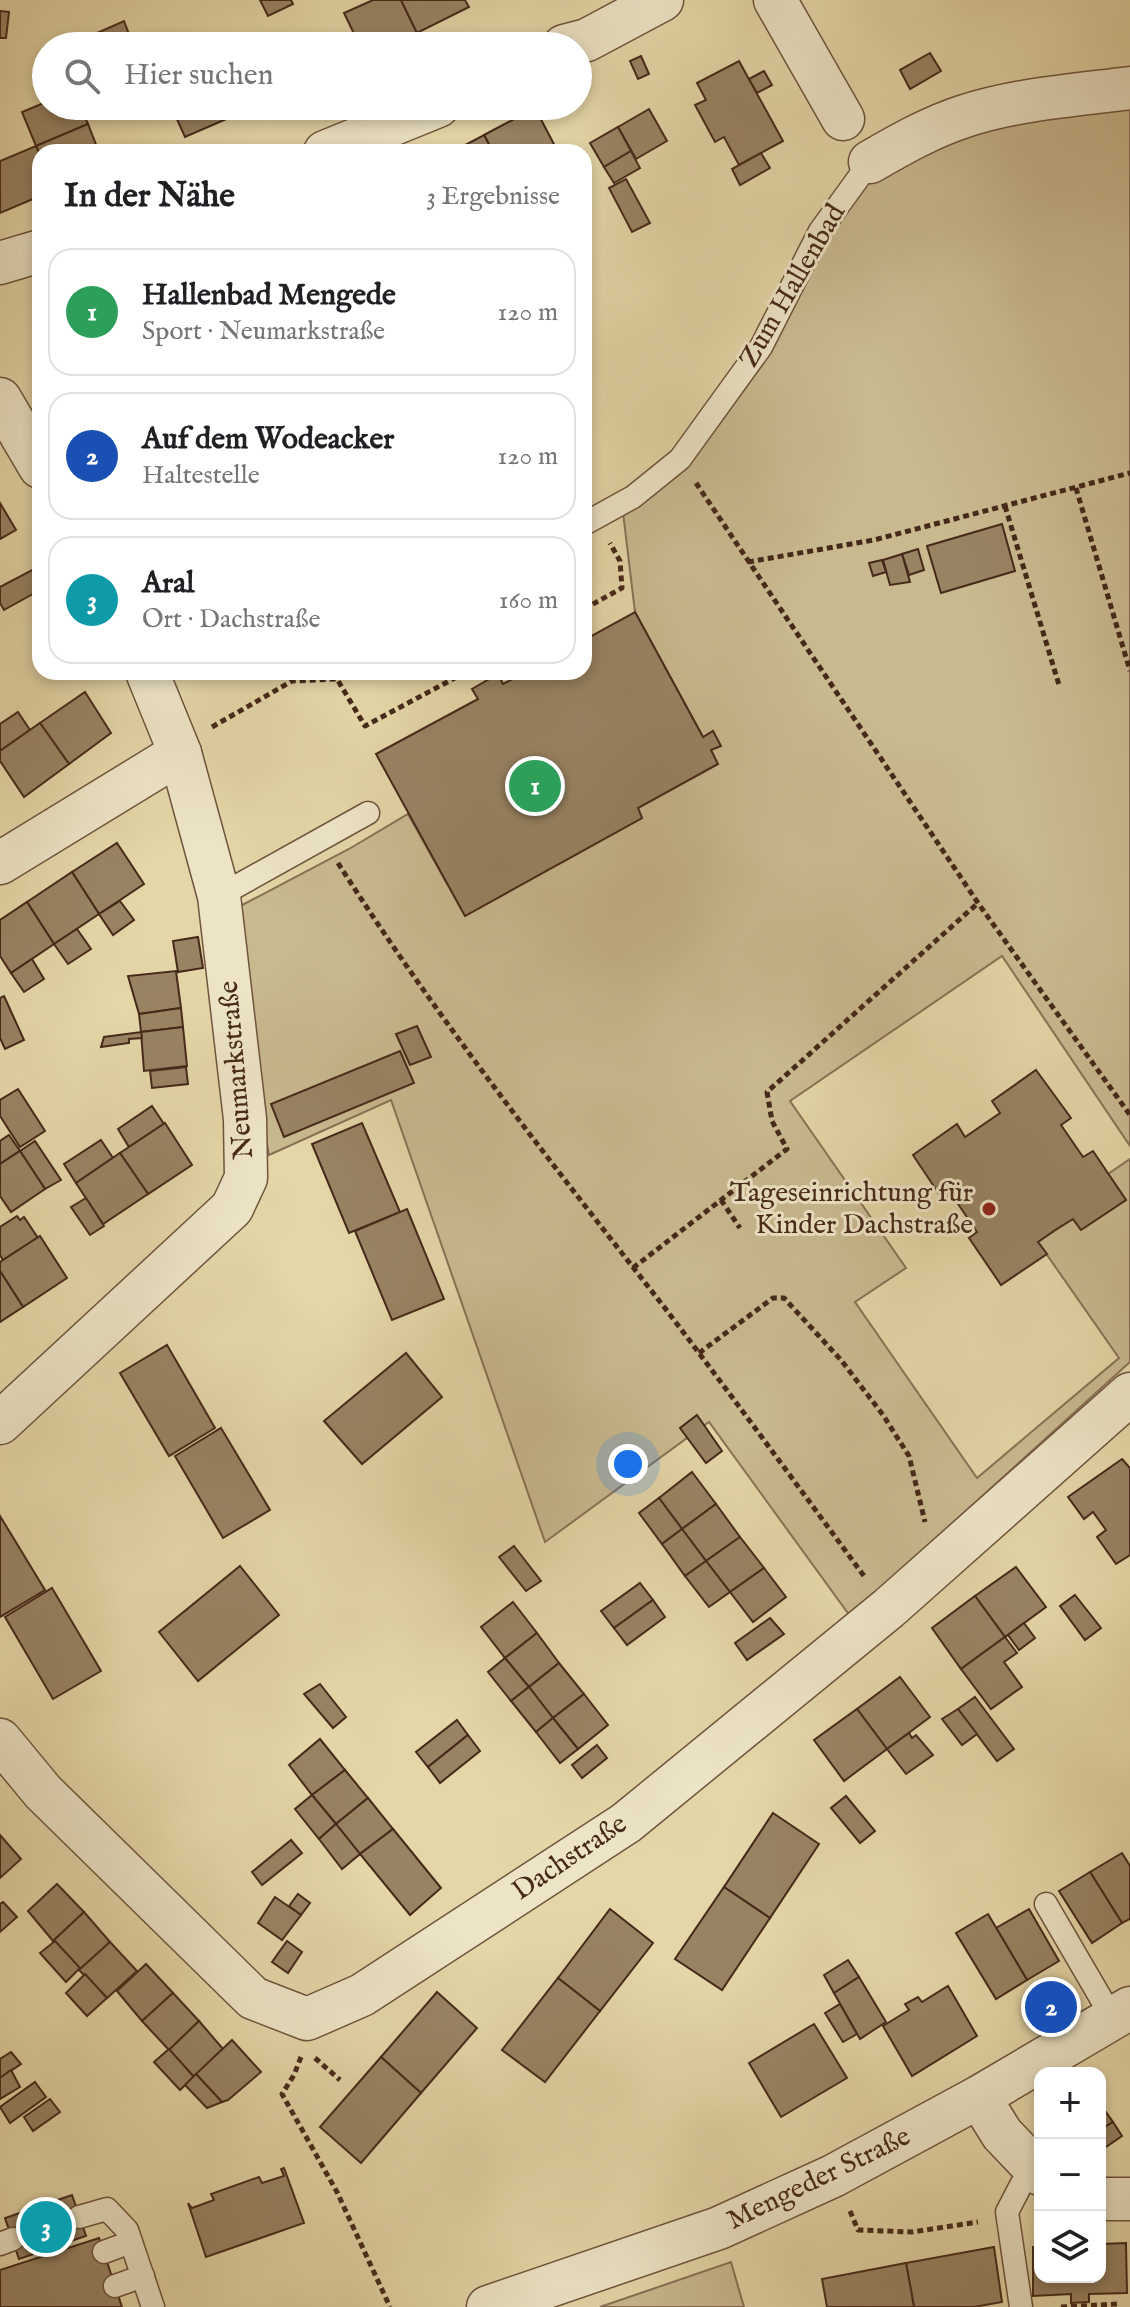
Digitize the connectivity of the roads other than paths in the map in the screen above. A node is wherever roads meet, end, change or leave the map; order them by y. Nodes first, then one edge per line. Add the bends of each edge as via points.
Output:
1 (662, 0) edge
2 (775, 0) edge
3 (592, 37) edge
4 (1130, 88) edge
5 (843, 119) dead end
6 (404, 120) edge
7 (345, 144) edge
8 (870, 162) joint
9 (32, 253) edge
10 (0, 263) edge
11 (0, 399) edge
12 (32, 453) edge
13 (592, 520) edge
14 (150, 680) edge
15 (180, 753) junction
16 (368, 813) dead end
17 (0, 863) edge
18 (219, 896) junction
19 (1130, 1394) edge
20 (0, 1423) edge
21 (0, 1740) edge
22 (1046, 1904) dead end
23 (1122, 2014) edge
24 (979, 2097) junction
25 (1034, 2168) edge
26 (1034, 2174) edge
27 (1106, 2199) edge
28 (1130, 2199) edge
29 (79, 2217) dead end
30 (131, 2242) junction
31 (104, 2252) dead end
32 (143, 2276) junction
33 (115, 2286) dead end
34 (153, 2307) edge
35 (488, 2307) edge
36 (1021, 2307) edge

1 - 3 street
2 - 5 street
4 - 8 street, Zum Hallenbad via 1029,101 966,116
6 - 7 street
8 - 13 lane, Zum Hallenbad via 820,231 761,347 680,459 633,497
9 - 10 street
11 - 12 street
14 - 15 street, Neumarkstraße
15 - 17 street
15 - 18 street, Neumarkstraße
16 - 18 lane
18 - 20 street, Neumarkstraße via 245,1119 246,1178 232,1208
19 - 21 street, Dachstraße via 889,1608 626,1823 362,1995 307,2019 253,1998 43,1792
22 - 23 lane
23 - 24 street, Mengeder Straße
24 - 25 street via 1002,2134
24 - 35 street, Mengeder Straße via 833,2176 719,2228
26 - 36 lane via 1021,2185 1007,2212
27 - 28 street
29 - 30 lane via 107,2209
30 - 31 lane
30 - 32 lane
32 - 33 lane
32 - 34 lane

